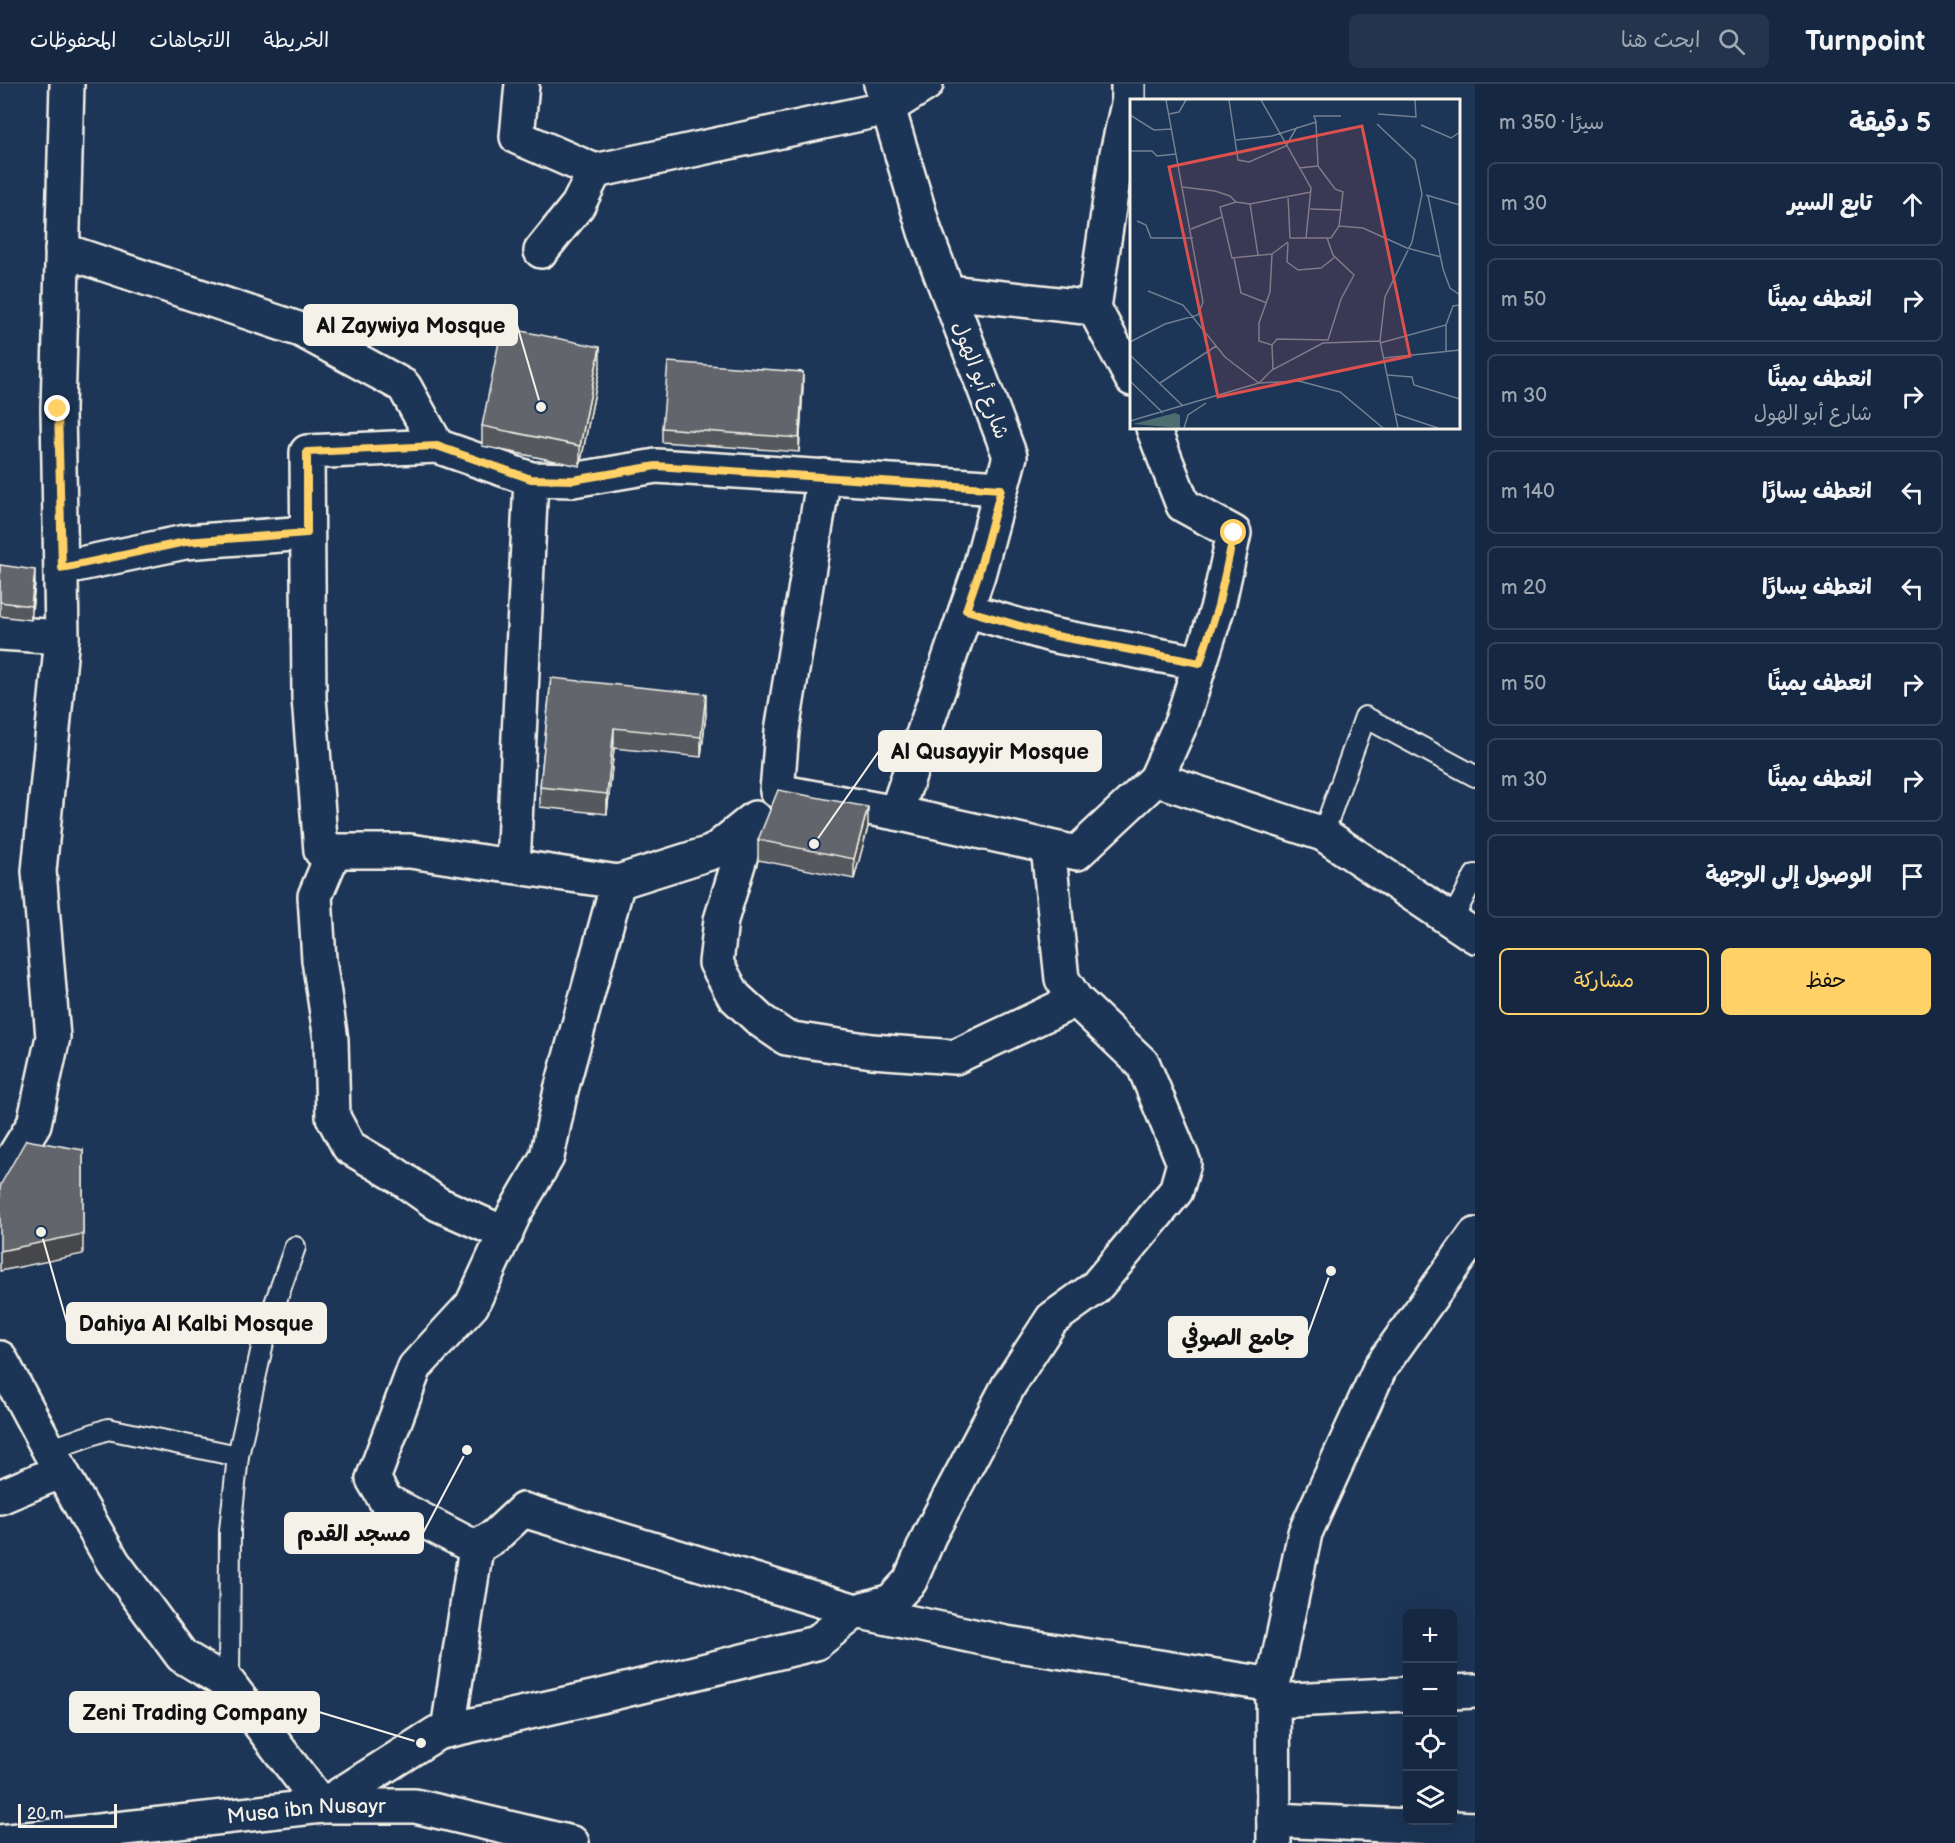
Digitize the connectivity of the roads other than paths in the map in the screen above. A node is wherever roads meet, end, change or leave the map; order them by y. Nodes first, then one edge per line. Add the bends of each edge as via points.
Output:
1 (67, 84) edge
2 (522, 84) edge
3 (926, 84) edge
4 (1128, 84) edge
5 (884, 96) edge
6 (595, 171) junction
7 (62, 250) junction
8 (541, 251) dead end
9 (948, 292) junction
10 (1094, 308) junction
11 (1130, 377) edge
12 (1153, 429) edge
13 (437, 446) junction
14 (824, 476) junction
15 (531, 479) junction
16 (1001, 489) junction
17 (307, 533) junction
18 (62, 568) junction
19 (966, 610) junction
20 (0, 633) edge
21 (62, 637) junction
22 (1200, 663) junction
23 (1475, 776) edge
24 (1156, 779) junction
25 (777, 791) junction
26 (896, 813) junction
27 (751, 822) junction
28 (1323, 834) junction
29 (1048, 847) junction
30 (334, 851) junction
31 (513, 866) junction
32 (1475, 875) edge
33 (618, 882) junction
34 (1463, 928) edge
35 (1076, 1000) junction
36 (0, 1179) edge
37 (506, 1234) junction
38 (1475, 1235) edge
39 (295, 1247) dead end
40 (0, 1358) edge
41 (238, 1456) junction
42 (55, 1461) junction
43 (0, 1497) edge
44 (476, 1548) junction
45 (856, 1611) junction
46 (229, 1684) junction
47 (1475, 1691) edge
48 (1457, 1692) edge
49 (1273, 1693) junction
50 (1403, 1694) edge
51 (448, 1730) junction
52 (322, 1806) junction
53 (1475, 1830) edge
54 (1274, 1832) edge
55 (0, 1842) edge
56 (572, 1843) edge

1 - 7 street
2 - 6 street via 518,138
3 - 5 street
4 - 10 street via 1128,104
5 - 6 street
5 - 9 street, شارع أبو الهول via 925,232
6 - 8 street via 578,205
7 - 13 street via 301,330 404,386
7 - 18 street via 58,409
9 - 10 street
9 - 16 street, شارع أبو الهول via 1010,456
10 - 11 street
12 - 22 street via 1183,505 1234,533
13 - 15 street
13 - 17 street via 307,452
14 - 15 street via 656,466 573,480
14 - 16 street
14 - 25 street via 782,731
15 - 31 street
16 - 19 street, شارع أبو الهول
17 - 18 street via 185,542
17 - 30 street via 309,698 321,851
18 - 21 street
19 - 22 street via 1051,635
19 - 26 street, شارع أبو الهول
20 - 21 street
21 - 36 street via 39,871 53,1037 34,1124
22 - 24 street via 1182,721
23 - 28 lane via 1365,717
24 - 28 street
24 - 29 street via 1077,853
25 - 26 street
25 - 27 street
26 - 29 street
27 - 33 street via 712,852
27 - 35 street via 721,920 716,963 734,996 786,1038 872,1051 955,1057
28 - 34 street
29 - 35 street via 1062,979
30 - 31 street via 410,850
30 - 37 street via 315,896 319,960 331,1040 333,1117 349,1147 438,1204
31 - 33 street
32 - 34 lane
33 - 37 street via 561,1090 547,1157
35 - 45 street via 1143,1064 1184,1163 1176,1191 1095,1288 1052,1319 1009,1385 929,1536 910,1581 891,1601
37 - 44 street via 472,1305 415,1367 373,1479 386,1501
38 - 49 street via 1380,1368 1305,1533
39 - 41 lane via 266,1329
40 - 42 street
41 - 42 lane via 108,1429
41 - 46 lane via 230,1530
42 - 43 street
42 - 46 street via 113,1562 182,1656
44 - 45 street via 523,1510
44 - 51 street
45 - 49 street
45 - 51 street via 816,1643
46 - 52 street
47 - 48 street
49 - 50 street
49 - 54 street
51 - 52 street via 437,1733
52 - 55 street, Musa ibn Nusayr
52 - 56 street, Musa ibn Nusayr via 416,1806
53 - 54 street

